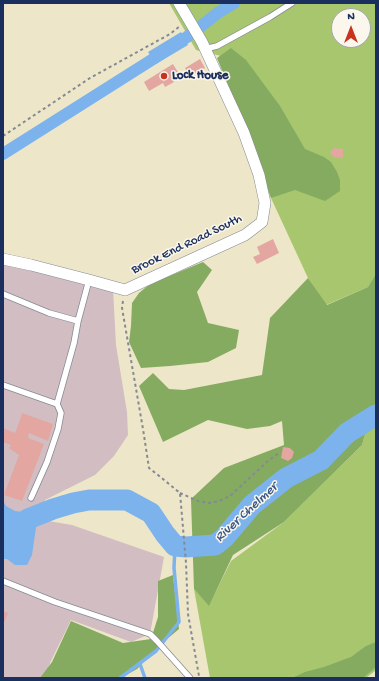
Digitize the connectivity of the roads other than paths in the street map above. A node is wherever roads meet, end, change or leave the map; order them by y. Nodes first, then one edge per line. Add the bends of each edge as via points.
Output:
1 (179, 3) edge
2 (292, 3) edge
3 (204, 46) junction
4 (3, 260) edge
5 (89, 280) junction
6 (3, 294) edge
7 (78, 321) junction
8 (3, 385) edge
9 (57, 404) junction
10 (32, 498) dead end
11 (3, 581) edge
12 (190, 678) edge

1 - 3 street, Brook End Road South
2 - 3 lane via 217,46
3 - 5 street, Brook End Road South via 244,133 259,176 265,203 262,222 246,235 125,290
4 - 5 street
5 - 7 lane
6 - 7 lane via 49,313
7 - 9 lane
8 - 9 lane
9 - 10 lane via 61,413 58,429
11 - 12 lane via 54,602 150,634

